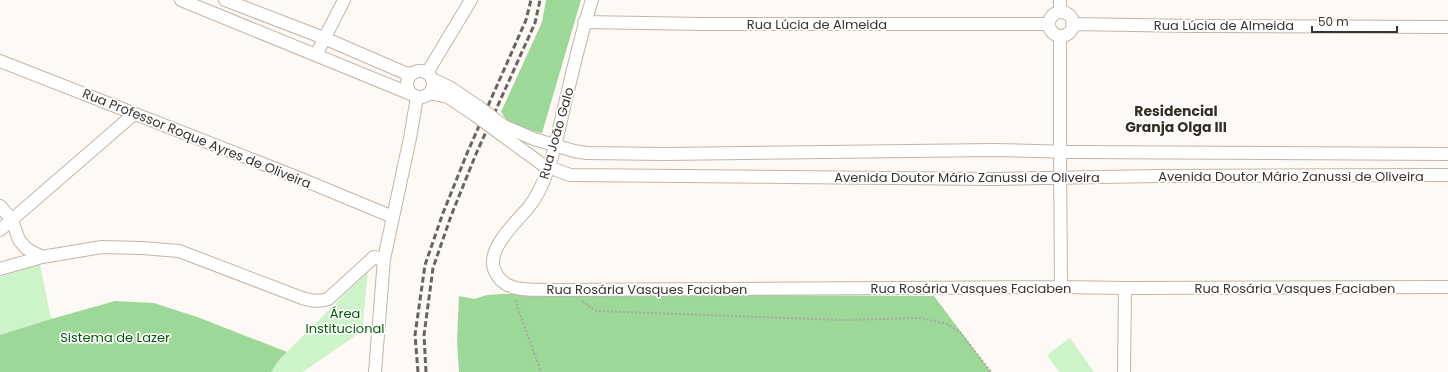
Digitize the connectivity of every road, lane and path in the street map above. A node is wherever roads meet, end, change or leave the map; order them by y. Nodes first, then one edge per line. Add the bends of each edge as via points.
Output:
1 (181, 0) edge
2 (225, 0) edge
3 (344, 0) edge
4 (471, 0) edge
5 (592, 0) edge
6 (1060, 0) edge
7 (1060, 12) junction
8 (584, 22) junction
9 (1049, 24) junction
10 (1072, 24) junction
11 (1448, 26) edge
12 (1060, 36) junction
13 (324, 38) junction
14 (316, 55) junction
15 (0, 61) edge
16 (412, 74) junction
17 (429, 76) junction
18 (430, 93) junction
19 (414, 95) junction
20 (121, 108) junction
21 (477, 111) junction
22 (134, 114) junction
23 (501, 129) junction
24 (106, 139) junction
25 (555, 145) junction
26 (1060, 152) junction
27 (1448, 154) edge
28 (548, 167) junction
29 (1448, 175) edge
30 (1060, 177) junction
31 (0, 206) edge
32 (393, 217) junction
33 (12, 220) junction
34 (0, 230) edge
35 (42, 257) junction
36 (384, 259) junction
37 (0, 269) edge
38 (1061, 287) junction
39 (1448, 287) edge
40 (511, 288) junction
41 (1125, 288) junction
42 (566, 290) junction
43 (375, 372) edge
44 (541, 372) edge
45 (991, 372) edge
46 (1124, 372) edge

1 - 14 street
2 - 13 street
3 - 13 street
4 - 17 street
5 - 8 street, Rua João Galo
6 - 7 street
7 - 9 street via 1053,16
7 - 10 street via 1070,18
8 - 9 street, Rua Lúcia de Almeida
8 - 25 street, Rua João Galo
9 - 12 street via 1052,33
10 - 11 street, Rua Lúcia de Almeida
10 - 12 street via 1069,33
12 - 26 street
13 - 14 street
13 - 16 street
14 - 19 street
15 - 20 street, Rua Professor Roque Ayres de Oliveira
16 - 17 street via 420,71
16 - 19 street via 407,87
17 - 18 street via 433,86
17 - 21 street via 451,88
18 - 19 street via 424,96
18 - 21 street via 448,97
19 - 32 street via 410,138
20 - 22 street, Rua Professor Roque Ayres de Oliveira
20 - 24 street
21 - 23 street, bridge
22 - 24 street
22 - 32 street, Rua Professor Roque Ayres de Oliveira
23 - 25 street, Avenida Doutor Mário Zanussi de Oliveira
23 - 28 street, Avenida Doutor Mário Zanussi de Oliveira
24 - 33 street
25 - 26 street, Avenida Doutor Mário Zanussi de Oliveira via 587,154 994,150
25 - 28 street, Rua João Galo
26 - 27 street, Avenida Doutor Mário Zanussi de Oliveira
26 - 30 street
28 - 30 street, Avenida Doutor Mário Zanussi de Oliveira via 570,175 995,179
28 - 40 street, Rua João Galo via 530,206 505,235 493,258 494,269 502,283
29 - 30 street, Avenida Doutor Mário Zanussi de Oliveira
30 - 38 street
31 - 33 street
32 - 36 street
33 - 34 street
33 - 35 street via 19,240 27,249
35 - 36 street via 102,246 179,251 302,298 321,302 328,299 374,257
35 - 37 street
36 - 43 street
38 - 41 street, Rua Rosária Vasques Faciaben
38 - 42 street, Rua Rosária Vasques Faciaben
39 - 41 street, Rua Rosária Vasques Faciaben
40 - 42 street, Rua Rosária Vasques Faciaben
40 - 44 path
41 - 46 street
42 - 45 path via 596,311 843,320 921,318 947,324 960,332

